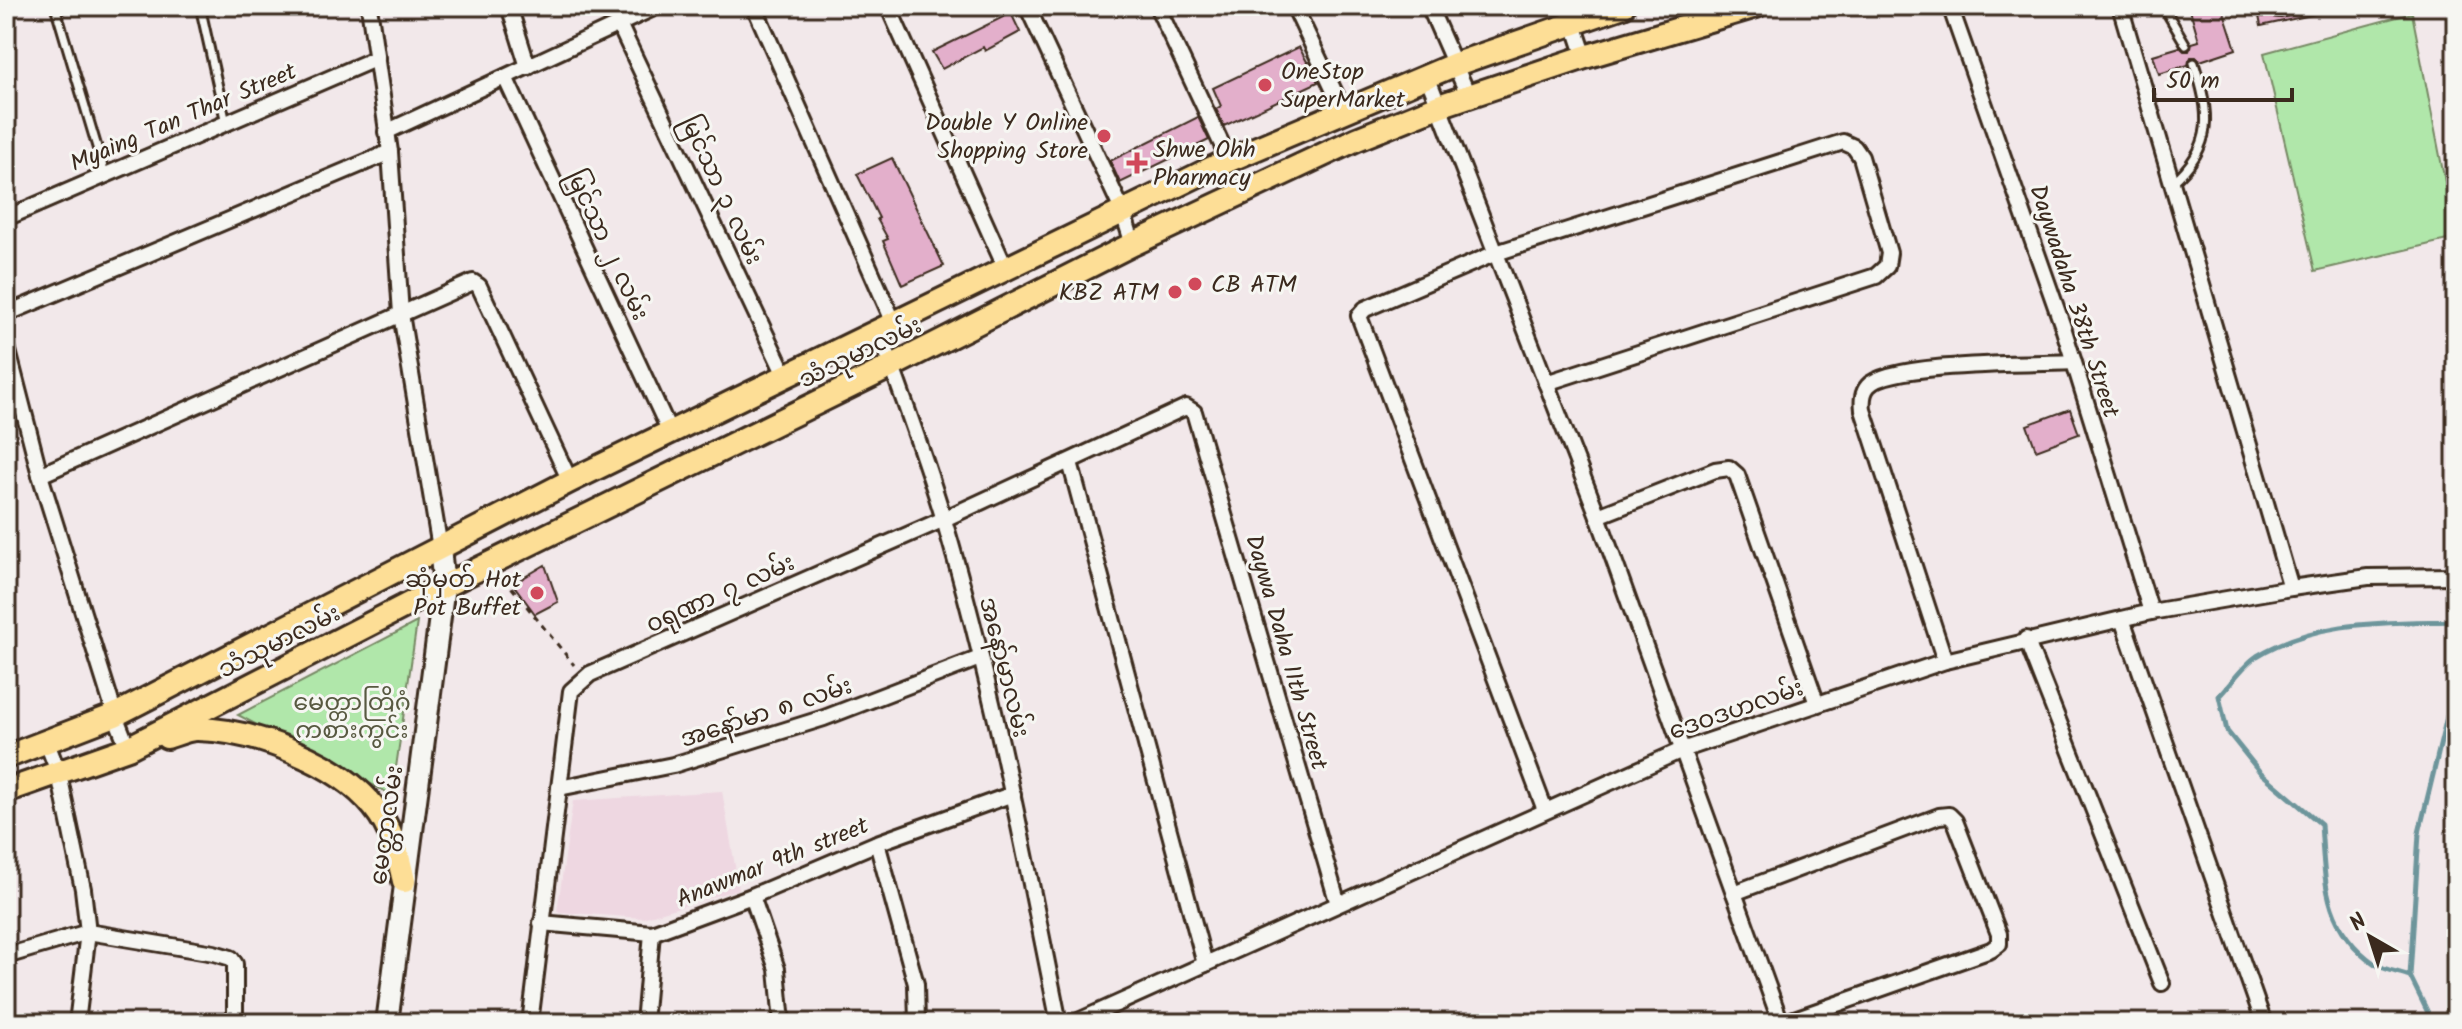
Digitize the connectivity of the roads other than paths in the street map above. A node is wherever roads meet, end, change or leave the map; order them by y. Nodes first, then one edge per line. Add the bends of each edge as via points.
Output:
1 (55, 6) edge
2 (200, 6) edge
3 (369, 6) edge
4 (509, 6) edge
5 (658, 6) edge
6 (754, 6) edge
7 (888, 6) edge
8 (1027, 6) edge
9 (1157, 6) edge
10 (1294, 6) edge
11 (1429, 6) edge
12 (1623, 6) edge
13 (1756, 6) edge
14 (1950, 6) edge
15 (2120, 6) edge
16 (2163, 6) edge
17 (2260, 6) edge
18 (2301, 6) edge
19 (632, 11) edge
20 (1571, 14) edge
21 (619, 24) junction
22 (2186, 45) dead end
23 (1585, 57) junction
24 (377, 58) junction
25 (2194, 63) dead end
26 (1456, 64) junction
27 (528, 67) junction
28 (1427, 76) junction
29 (505, 77) junction
30 (1469, 97) junction
31 (1439, 106) junction
32 (1343, 110) junction
33 (226, 123) junction
34 (386, 132) junction
35 (390, 152) junction
36 (1229, 160) junction
37 (105, 174) junction
38 (2172, 183) junction
39 (1122, 210) junction
40 (6, 218) edge
41 (1133, 244) junction
42 (1496, 253) junction
43 (1005, 267) junction
44 (6, 314) edge
45 (401, 314) junction
46 (887, 327) junction
47 (6, 343) edge
48 (2074, 362) junction
49 (892, 366) junction
50 (785, 375) junction
51 (1546, 383) junction
52 (1194, 412) joint
53 (678, 429) junction
54 (699, 461) junction
55 (1070, 462) junction
56 (40, 475) junction
57 (570, 481) junction
58 (1598, 516) junction
59 (944, 519) junction
60 (440, 548) junction
61 (2455, 576) edge
62 (444, 586) junction
63 (2291, 588) junction
64 (2151, 612) junction
65 (2122, 619) junction
66 (2026, 639) junction
67 (980, 658) junction
68 (1945, 661) junction
69 (1817, 704) junction
70 (115, 715) junction
71 (47, 743) junction
72 (128, 748) junction
73 (1682, 750) junction
74 (6, 757) edge
75 (59, 774) junction
76 (559, 788) junction
77 (6, 791) edge
78 (1013, 794) junction
79 (1545, 810) junction
80 (877, 843) junction
81 (404, 881) junction
82 (1734, 893) junction
83 (752, 896) junction
84 (1338, 904) junction
85 (541, 923) junction
86 (88, 932) junction
87 (652, 933) junction
88 (6, 956) edge
89 (1205, 964) junction
90 (2162, 983) dead end
91 (77, 1023) edge
92 (235, 1023) edge
93 (387, 1023) edge
94 (530, 1023) edge
95 (644, 1023) edge
96 (782, 1023) edge
97 (917, 1023) edge
98 (1059, 1023) edge
99 (1074, 1023) edge
100 (1782, 1023) edge
101 (2264, 1023) edge

1 - 37 lane
2 - 33 lane
3 - 24 street
4 - 27 street
5 - 19 street
6 - 46 street, အနော်မာလမ်း
7 - 43 street
8 - 39 street
9 - 36 street
10 - 32 street
11 - 26 street
12 - 20 main road, သံသုမာလမ်း
13 - 23 main road, သံသုမာလမ်း
14 - 48 street, Daywadaha 38th Street
15 - 38 street
16 - 22 lane
17 - 18 lane via 2270,13
19 - 21 street
20 - 23 street
20 - 26 main road, သံသုမာလမ်း
21 - 27 street
21 - 50 street, မြင်သာ ၃ လမ်း
23 - 30 main road, သံသုမာလမ်း
24 - 33 street, Myaing Tan Thar Street
24 - 34 street
25 - 38 lane via 2206,99 2206,128 2196,157
26 - 28 main road, သံသုမာလမ်း
26 - 30 street
27 - 29 street
28 - 31 street
28 - 32 main road, သံသုမာလမ်း
29 - 34 street
29 - 53 street, မြင်သာ ၂ လမ်း
30 - 31 main road, သံသုမာလမ်း
31 - 41 main road, သံသုမာလမ်း
31 - 42 street
32 - 36 main road, သံသုမာလမ်း
33 - 37 street, Myaing Tan Thar Street
34 - 35 street
35 - 44 street
35 - 45 street
36 - 39 main road, သံသုမာလမ်း
37 - 40 street, Myaing Tan Thar Street
38 - 63 street
39 - 41 street
39 - 43 main road, သံသုမာလမ်း
41 - 49 main road, သံသုမာလမ်း
42 - 51 street
42 - 51 street via 1843,142 1861,157 1889,253 1887,266 1876,276
42 - 79 street via 1359,316
43 - 46 main road, သံသုမာလမ်း
45 - 56 street
45 - 57 street via 478,284
45 - 60 street
46 - 49 street, အနော်မာလမ်း
46 - 50 main road, သံသုမာလမ်း
47 - 56 street
48 - 64 street, Daywadaha 38th Street
48 - 68 street via 1925,369 1875,381 1862,398
49 - 54 main road, သံသုမာလမ်း
49 - 59 street, အနော်မာလမ်း
50 - 53 main road, သံသုမာလမ်း
51 - 58 street
52 - 55 street, ၀ရုဏာ ၇ လမ်း via 1186,407
52 - 84 street, Daywa Daha 11th Street
53 - 54 main road
53 - 57 main road, သံသုမာလမ်း
54 - 62 main road, သံသုမာလမ်း
55 - 59 street, ၀ရုဏာ ၇ လမ်း
55 - 89 street
56 - 70 street
57 - 60 main road, သံသုမာလမ်း
58 - 69 street via 1729,468 1737,475
58 - 73 street
59 - 67 street, အနော်မာလမ်း
59 - 76 street, ၀ရုဏာ ၇ လမ်း via 584,678 571,691
60 - 62 main road, မေတ္တာလမ်း
60 - 70 main road, သံသုမာလမ်း
61 - 63 street, ဒေဝဒဟလမ်း via 2368,577
62 - 72 main road, သံသုမာလမ်း
62 - 81 main road, မေတ္တာလမ်း
63 - 64 street, ဒေဝဒဟလမ်း
64 - 65 street, ဒေဝဒဟလမ်း
65 - 66 street, ဒေဝဒဟလမ်း
65 - 101 street
66 - 68 street, ဒေဝဒဟလမ်း
66 - 90 street
67 - 76 street, အနော်မာ ၈ လမ်း via 824,718 688,761
67 - 78 street, အနော်မာလမ်း
68 - 69 street, ဒေဝဒဟလမ်း
69 - 73 street, ဒေဝဒဟလမ်း
70 - 71 main road, သံသုမာလမ်း
70 - 72 street
71 - 74 main road, သံသုမာလမ်း
71 - 75 street
72 - 75 main road, သံသုမာလမ်း
72 - 81 main road via 194,729 245,734 336,773 373,805 385,823
73 - 79 street, ဒေဝဒဟလမ်း
73 - 82 street
75 - 77 main road, သံသုမာလမ်း
75 - 86 street
76 - 85 street
78 - 80 street, Anawmar 9th street
78 - 98 street, အနော်မာလမ်း
79 - 84 street, ဒေဝဒဟလမ်း
80 - 83 street, Anawmar 9th street
80 - 97 street via 916,984
81 - 93 main road, မေတ္တာလမ်း
82 - 100 street
82 - 100 street via 1949,815 1999,934 1999,944 1991,950
83 - 87 street, Anawmar 9th street
83 - 96 street via 777,969
84 - 89 street, ဒေဝဒဟလမ်း
85 - 87 street, Anawmar 9th street
85 - 94 street
86 - 88 street
86 - 91 street
86 - 92 street via 231,958 237,971
87 - 95 street
89 - 99 street, ဒေဝဒဟလမ်း

